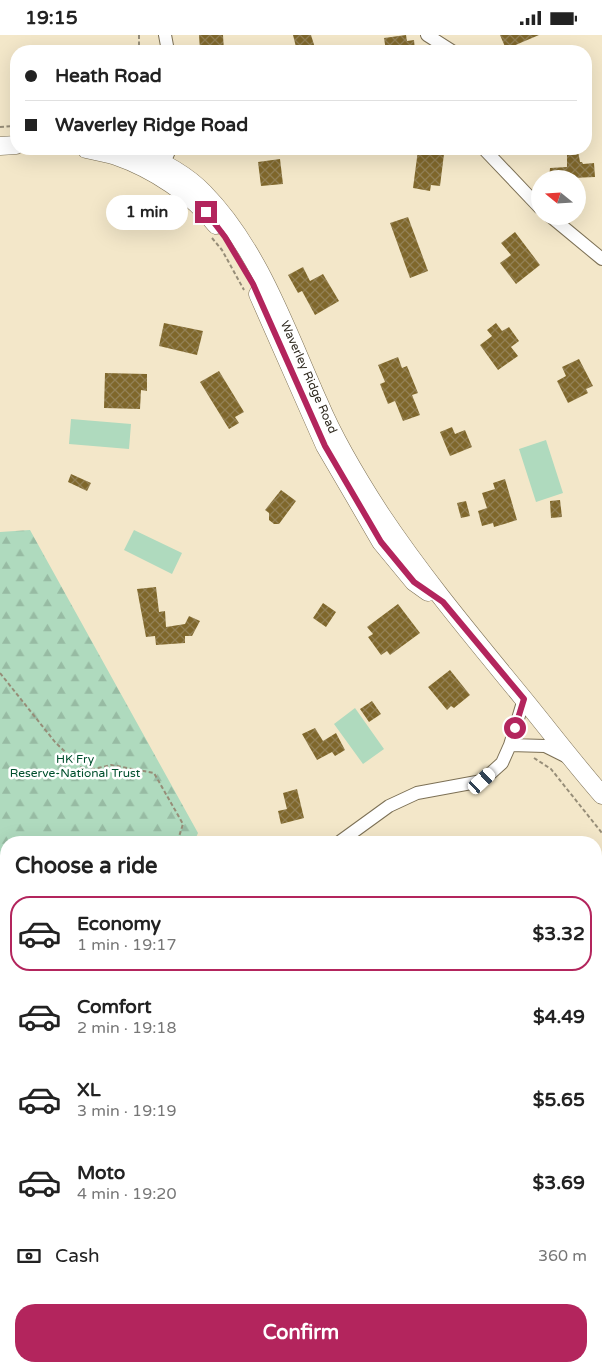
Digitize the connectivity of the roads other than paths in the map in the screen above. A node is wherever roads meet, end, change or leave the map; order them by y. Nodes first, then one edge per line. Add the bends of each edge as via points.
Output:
1 (428, 35) edge
2 (443, 45) edge
3 (109, 155) edge
4 (145, 155) edge
5 (490, 155) edge
6 (160, 162) edge
7 (531, 198) edge
8 (561, 225) edge
9 (602, 259) edge
10 (524, 699) junction
11 (510, 745) junction
12 (570, 758) junction
13 (602, 795) edge
14 (348, 836) edge

1 - 2 street
3 - 6 main road, Waverley Ridge Road
4 - 6 main road, Waverley Ridge Road
5 - 7 street
6 - 10 main road, Waverley Ridge Road via 203,191 238,236 280,314 343,450 380,513 443,602
8 - 9 street
10 - 11 street
10 - 12 main road, Waverley Ridge Road
11 - 12 street via 545,746
11 - 14 street via 502,763 482,781 417,793 389,806
12 - 13 main road, Waverley Ridge Road

